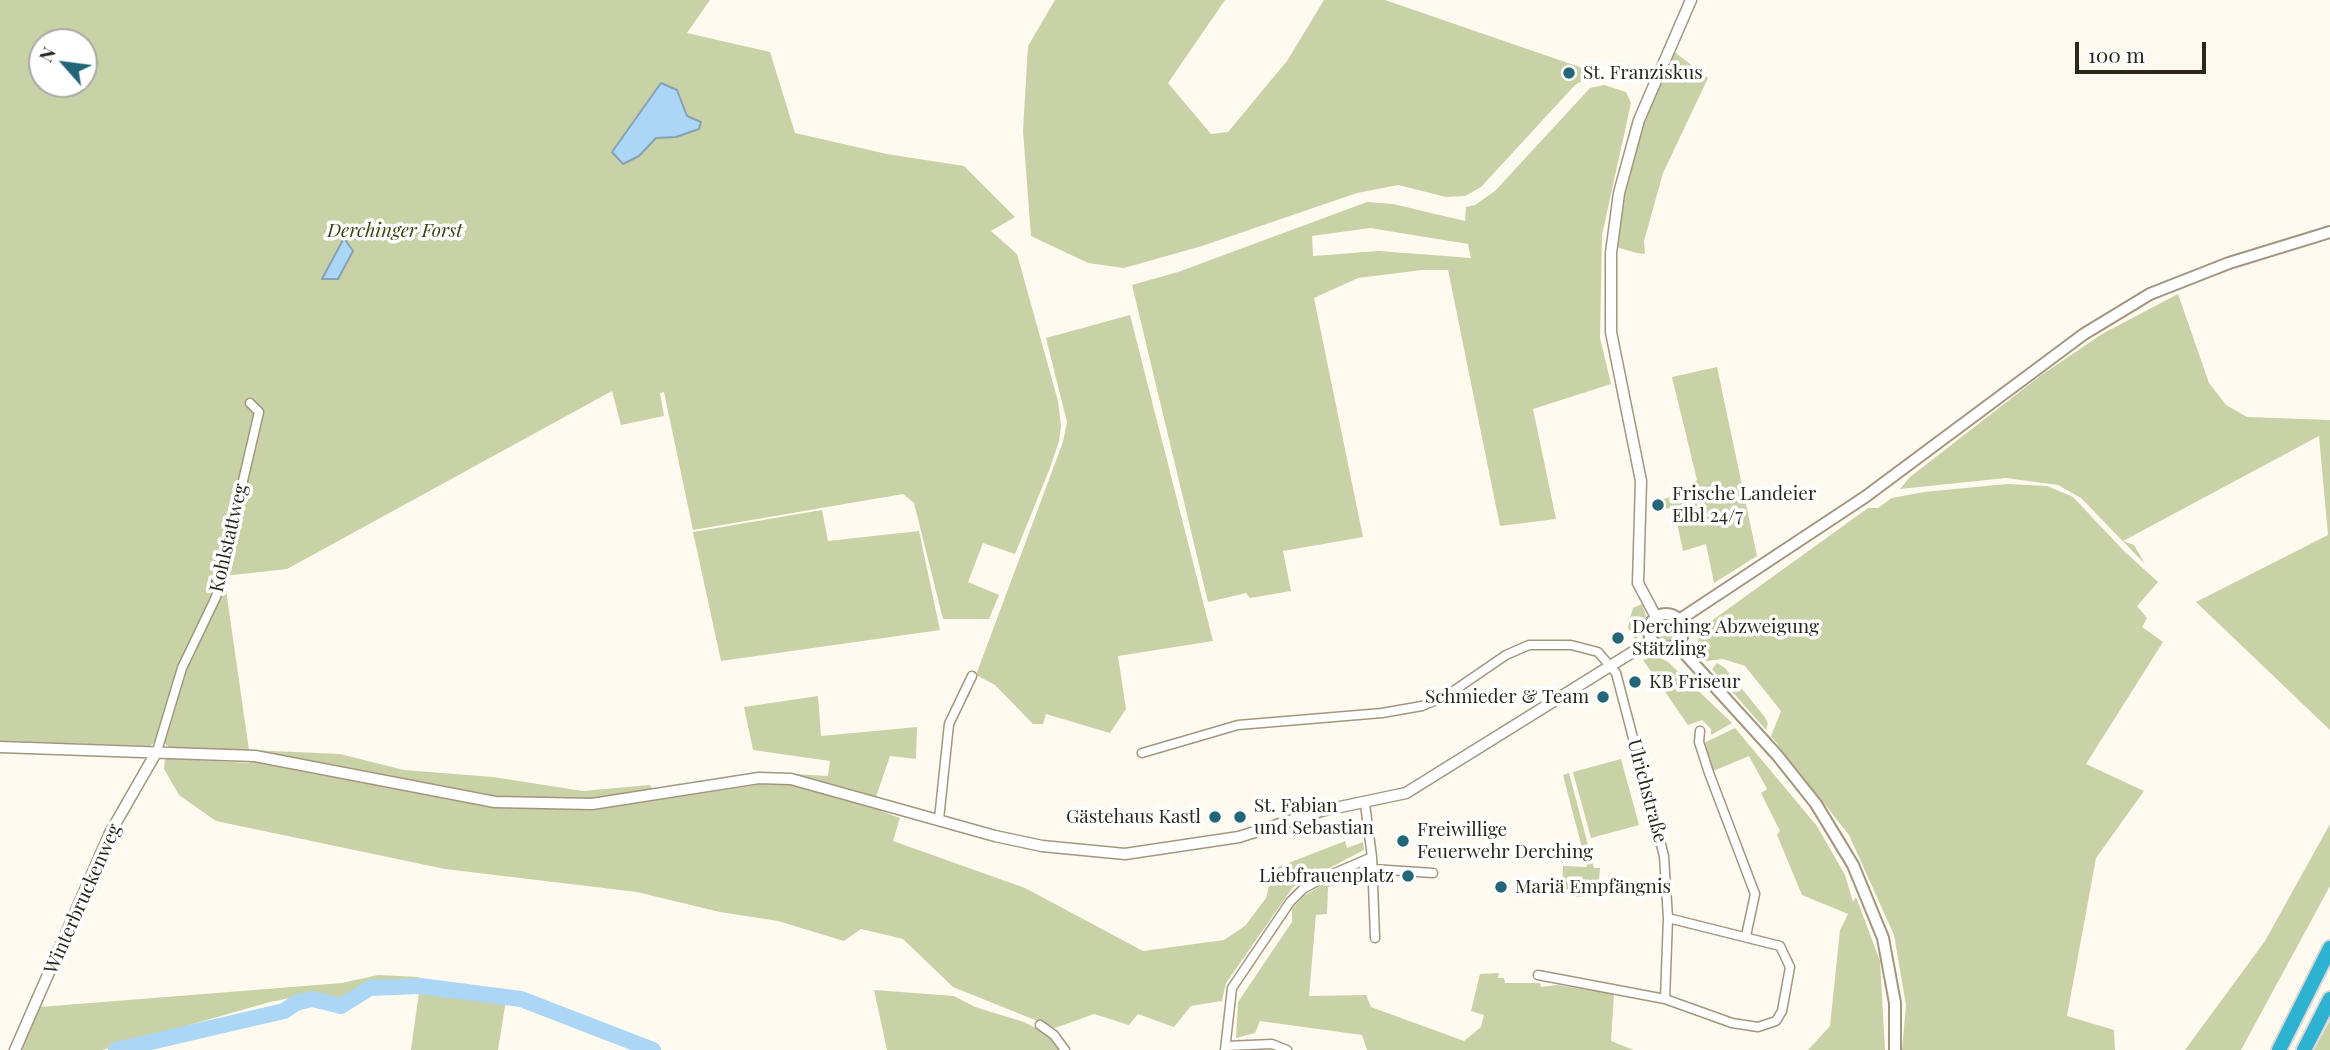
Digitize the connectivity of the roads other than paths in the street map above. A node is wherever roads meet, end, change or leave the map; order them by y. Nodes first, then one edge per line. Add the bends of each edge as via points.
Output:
1 (1691, 0) edge
2 (2330, 232) edge
3 (250, 403) dead end
4 (1656, 617) junction
5 (1679, 620) junction
6 (1652, 640) junction
7 (1676, 644) junction
8 (1613, 666) junction
9 (972, 676) dead end
10 (1700, 731) dead end
11 (0, 747) edge
12 (157, 751) junction
13 (1142, 753) dead end
14 (1365, 804) junction
15 (939, 819) junction
16 (1372, 857) junction
17 (1373, 869) junction
18 (1433, 873) dead end
19 (1668, 918) junction
20 (1746, 936) junction
21 (1375, 938) dead end
22 (2330, 948) edge
23 (1538, 975) dead end
24 (1665, 999) junction
25 (2330, 999) edge
26 (1040, 1025) dead end
27 (1226, 1048) edge
28 (15, 1050) edge
29 (1065, 1050) edge
30 (1287, 1050) edge
31 (1895, 1050) edge
32 (2279, 1050) edge
33 (2304, 1050) edge

1 - 4 street via 1639,120 1619,193 1611,253 1611,332 1641,481 1638,583
2 - 5 main road via 2229,263 2150,295 2046,360 1943,442
3 - 12 street, Kohlstattweg via 259,412 216,597 182,668
4 - 5 main road via 1668,614
4 - 6 main road via 1650,628
5 - 7 main road via 1683,633
6 - 7 main road via 1664,647
6 - 8 street
7 - 31 main road via 1793,775 1853,865 1883,937 1895,1003
8 - 13 street via 1586,647 1529,645 1432,703 1382,713 1238,725
8 - 14 street via 1420,786
8 - 19 street, Ulrichstraße via 1664,856
9 - 15 street via 949,724
10 - 20 street via 1709,773 1755,894
11 - 12 street
12 - 15 street via 255,756 495,802 592,804 759,778 791,779
12 - 28 street, Winterbruckenweg via 110,833
14 - 15 street via 1321,811 1239,837 1125,854 1042,846
14 - 16 street
16 - 17 street
16 - 27 street via 1321,879 1290,902 1232,988
17 - 18 street
17 - 21 street
19 - 20 street
19 - 24 street, Ulrichstraße
20 - 24 street via 1780,946 1787,955 1790,967 1776,1021 1758,1027 1732,1023
22 - 32 highway
23 - 24 street
25 - 33 highway
26 - 29 street
27 - 30 street via 1272,1044

